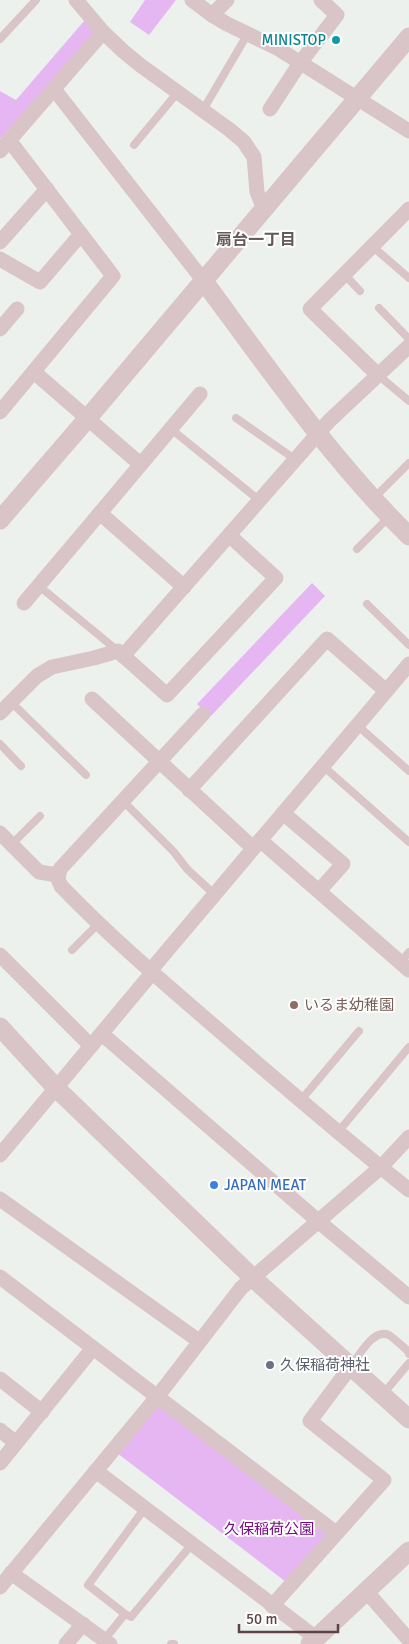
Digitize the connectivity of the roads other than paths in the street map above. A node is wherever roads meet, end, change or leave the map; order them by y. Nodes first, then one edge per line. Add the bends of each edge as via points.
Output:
1 (36, 0) edge
2 (192, 0) edge
3 (227, 0) edge
4 (321, 0) edge
5 (79, 2) edge
6 (212, 15) junction
7 (103, 32) junction
8 (247, 34) junction
9 (409, 38) edge
10 (0, 39) edge
11 (300, 63) junction
12 (54, 89) junction
13 (178, 92) junction
14 (356, 99) junction
15 (270, 109) dead end
16 (203, 110) junction
17 (409, 131) edge
18 (134, 145) dead end
19 (5, 146) edge
20 (47, 189) junction
21 (264, 209) junction
22 (409, 209) edge
23 (81, 234) junction
24 (0, 242) edge
25 (372, 246) junction
26 (0, 259) edge
27 (344, 274) junction
28 (409, 278) edge
29 (203, 280) junction
30 (360, 291) dead end
31 (379, 308) dead end
32 (17, 309) dead end
33 (0, 329) edge
34 (409, 339) edge
35 (409, 346) edge
36 (34, 372) junction
37 (378, 375) junction
38 (200, 394) dead end
39 (409, 401) edge
40 (0, 412) edge
41 (236, 418) dead end
42 (87, 419) junction
43 (171, 429) junction
44 (318, 434) junction
45 (296, 460) junction
46 (409, 463) edge
47 (140, 464) junction
48 (373, 499) junction
49 (260, 500) junction
50 (100, 513) junction
51 (389, 516) junction
52 (0, 520) edge
53 (230, 536) junction
54 (409, 536) edge
55 (357, 550) dead end
56 (39, 586) junction
57 (184, 586) junction
58 (24, 603) dead end
59 (367, 604) dead end
60 (409, 645) edge
61 (121, 654) junction
62 (409, 664) edge
63 (386, 691) junction
64 (92, 699) dead end
65 (11, 702) junction
66 (0, 713) edge
67 (203, 714) dead end
68 (357, 725) junction
69 (0, 744) edge
70 (160, 762) junction
71 (21, 766) dead end
72 (323, 766) junction
73 (409, 771) edge
74 (86, 775) dead end
75 (189, 790) junction
76 (123, 801) junction
77 (283, 813) junction
78 (40, 816) dead end
79 (0, 833) edge
80 (409, 842) edge
81 (257, 844) junction
82 (11, 845) junction
83 (58, 875) junction
84 (319, 891) junction
85 (214, 894) junction
86 (98, 924) junction
87 (72, 950) dead end
88 (0, 955) edge
89 (406, 962) edge
90 (151, 972) junction
91 (0, 1027) edge
92 (359, 1031) dead end
93 (102, 1034) junction
94 (91, 1046) junction
95 (409, 1047) edge
96 (56, 1088) junction
97 (301, 1100) junction
98 (338, 1132) junction
99 (409, 1137) edge
100 (0, 1155) edge
101 (380, 1167) junction
102 (409, 1190) edge
103 (0, 1198) edge
104 (318, 1221) junction
105 (0, 1277) edge
106 (253, 1278) junction
107 (409, 1297) edge
108 (200, 1341) junction
109 (93, 1348) junction
110 (409, 1354) edge
111 (409, 1363) edge
112 (351, 1366) junction
113 (0, 1379) edge
114 (383, 1395) junction
115 (157, 1397) junction
116 (42, 1412) junction
117 (409, 1419) edge
118 (0, 1430) edge
119 (16, 1443) junction
120 (0, 1463) edge
121 (96, 1471) junction
122 (145, 1508) junction
123 (336, 1533) junction
124 (192, 1544) junction
125 (409, 1551) edge
126 (11, 1573) junction
127 (0, 1587) edge
128 (366, 1591) junction
129 (272, 1606) junction
130 (125, 1614) junction
131 (83, 1624) junction
132 (409, 1640) edge
133 (313, 1641) edge
134 (107, 1642) edge
135 (66, 1644) edge

1 - 10 lane
2 - 6 street
3 - 6 street
4 - 11 street via 337,15
5 - 7 street
6 - 8 street
7 - 12 street
7 - 13 street via 140,66
8 - 11 street
8 - 16 lane
9 - 14 street
11 - 14 street
11 - 15 street
12 - 19 street
12 - 29 street
13 - 16 street
13 - 18 lane
14 - 17 street
14 - 21 street
16 - 21 street via 252,152 257,192
19 - 20 street
20 - 23 street
20 - 24 street
21 - 29 street
22 - 25 street
23 - 26 street via 40,282
23 - 36 street via 113,276
25 - 27 street
25 - 28 lane
27 - 30 lane
27 - 37 street via 310,308
29 - 42 street
29 - 44 street
31 - 34 lane
32 - 33 street
35 - 37 street
36 - 40 street
36 - 42 street
37 - 39 lane
37 - 44 street
38 - 43 street
41 - 45 lane
42 - 47 street
42 - 52 street
43 - 47 street
43 - 49 lane
44 - 45 street
44 - 48 street
45 - 49 street
46 - 48 lane
47 - 50 street
48 - 51 street
49 - 53 street
50 - 56 street
50 - 57 street
51 - 54 street
51 - 55 lane
53 - 57 street
53 - 61 street via 276,578 168,695
56 - 58 street
56 - 61 lane
57 - 61 street
59 - 60 lane
61 - 65 street via 52,666
62 - 63 street
63 - 68 street
63 - 75 street via 327,640
64 - 70 street
65 - 66 street
65 - 74 lane
67 - 70 street
68 - 72 street
68 - 73 lane
69 - 71 lane
70 - 75 street
70 - 76 street
72 - 77 street
72 - 80 lane
75 - 81 street
76 - 83 street
76 - 85 lane
77 - 81 street
77 - 84 street via 343,864
78 - 82 lane
79 - 82 street
81 - 84 street
81 - 85 street
82 - 83 street via 39,872
83 - 86 street via 61,886
84 - 89 street
85 - 90 street
86 - 87 lane
86 - 90 street
88 - 94 street
90 - 93 street
90 - 97 street
91 - 96 street
92 - 97 lane
93 - 94 street
93 - 104 street
94 - 96 street
95 - 98 lane
96 - 100 street
96 - 106 street
97 - 98 street
98 - 101 street
99 - 101 street
101 - 102 street
101 - 104 street
103 - 108 street
104 - 106 street
104 - 107 street
105 - 109 street
106 - 108 street via 241,1288
106 - 112 street
108 - 115 street
109 - 115 street
109 - 116 street
110 - 112 lane via 389,1336 382,1334 372,1340
111 - 114 lane
112 - 114 street
112 - 123 street via 310,1421 384,1480
113 - 116 street
114 - 117 street
115 - 121 street
115 - 123 street
116 - 119 street
118 - 119 street
119 - 120 street
121 - 122 street
121 - 126 street
122 - 124 street
122 - 130 lane via 88,1585
123 - 129 street
124 - 129 street
124 - 130 lane via 131,1618
125 - 128 street
126 - 127 street
126 - 131 street
128 - 132 street
128 - 133 street
129 - 133 street
130 - 134 lane
131 - 134 street
131 - 135 street

